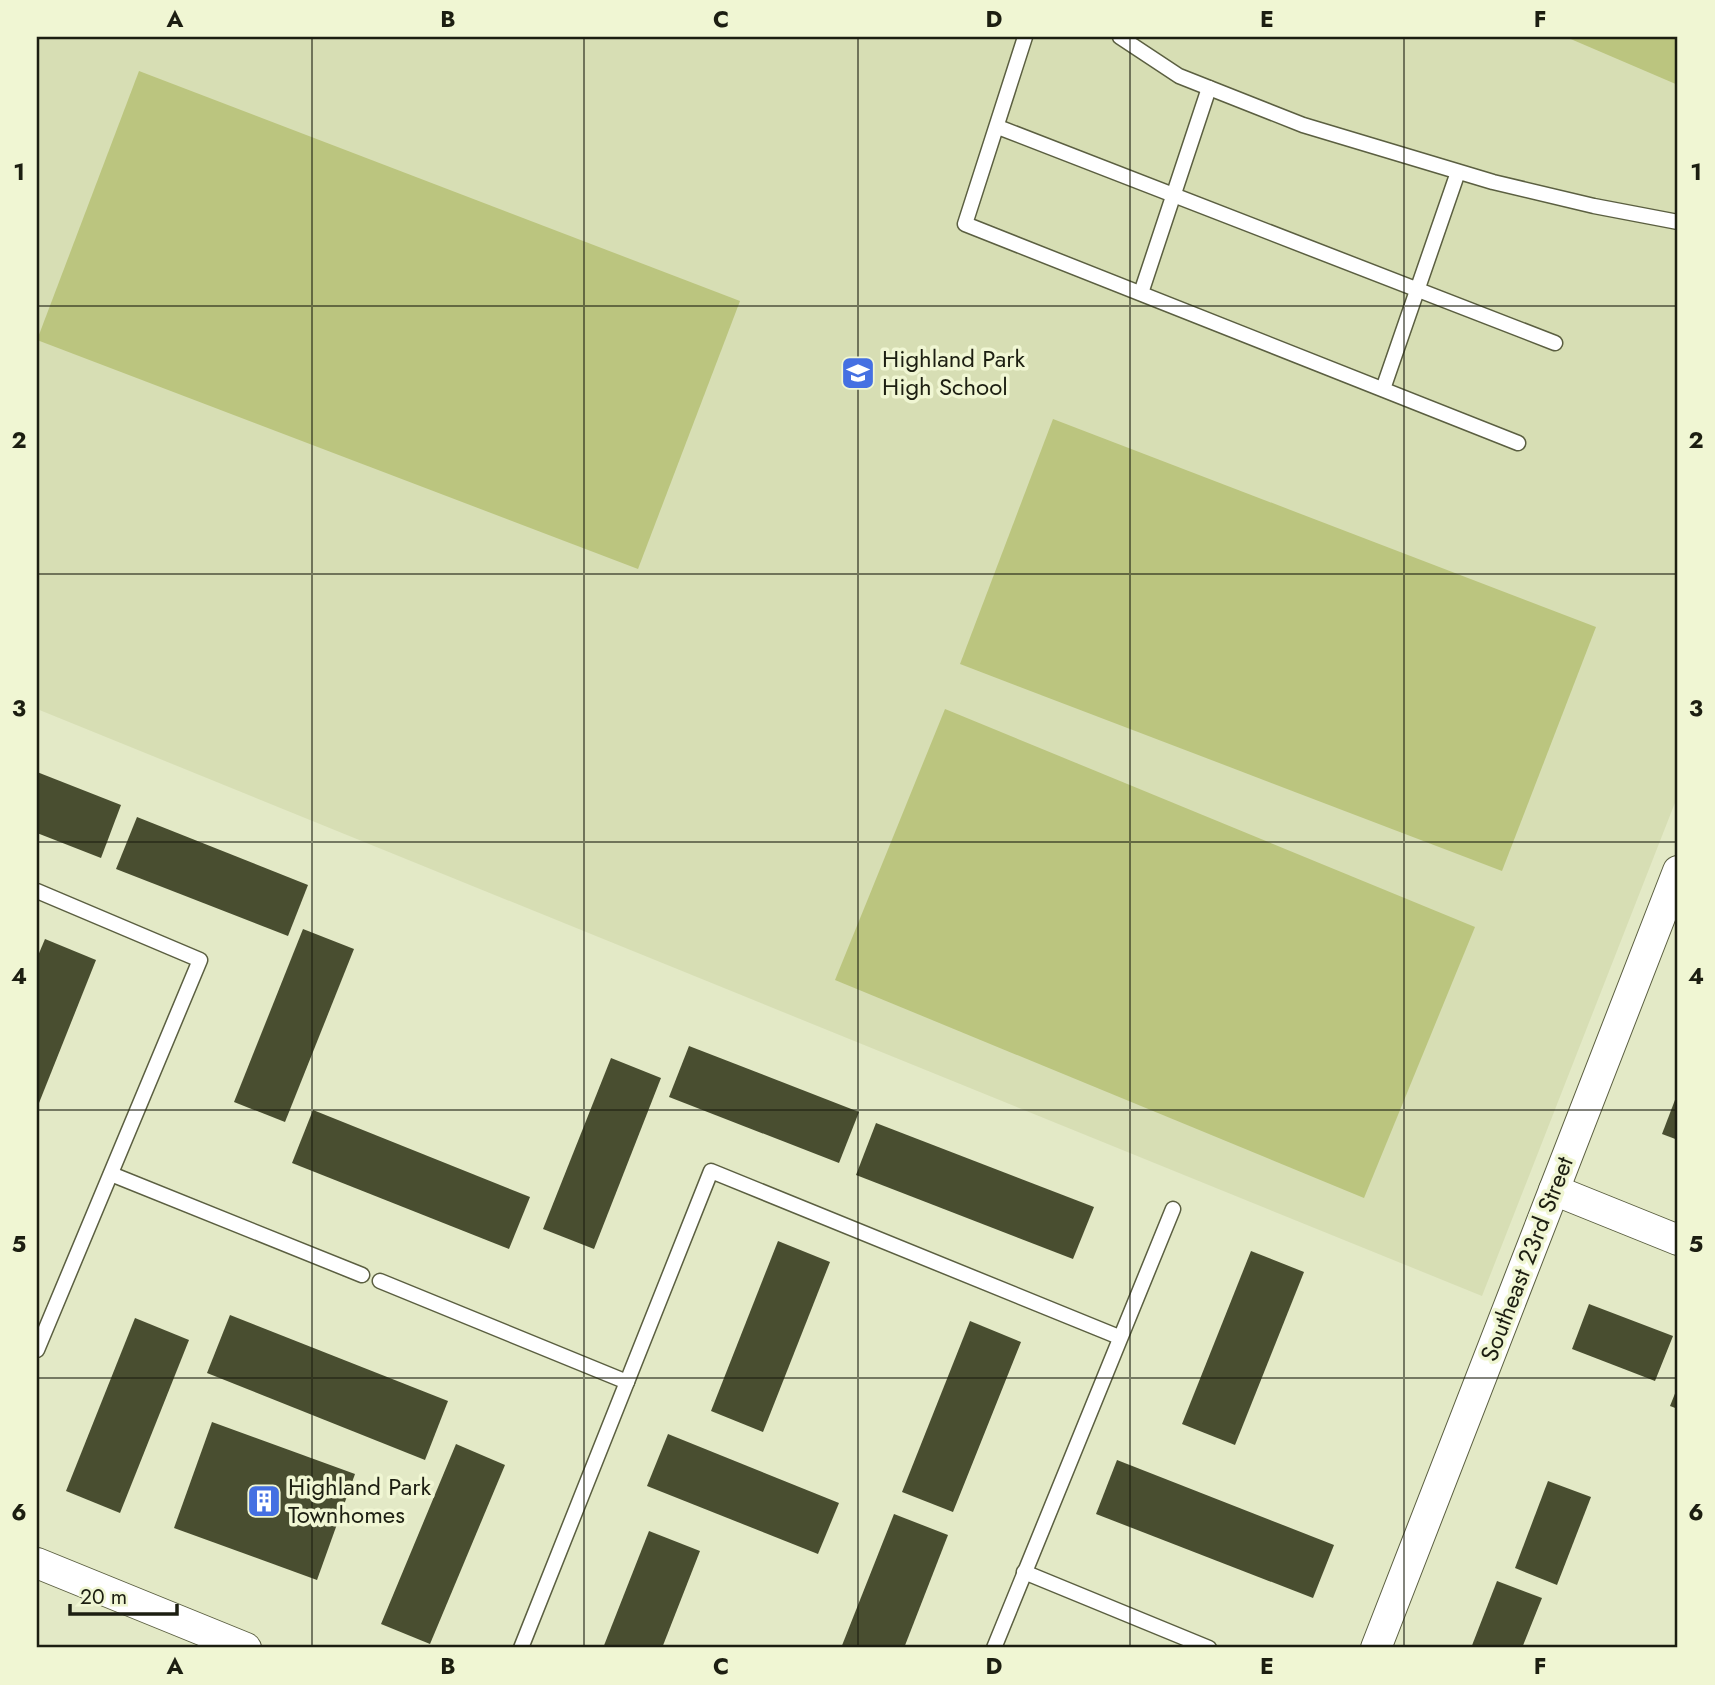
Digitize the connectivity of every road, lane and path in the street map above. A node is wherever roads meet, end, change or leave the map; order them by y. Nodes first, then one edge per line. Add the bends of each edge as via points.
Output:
1 (1025, 37) edge
2 (1119, 37) edge
3 (1209, 88) junction
4 (998, 127) junction
5 (1458, 172) junction
6 (1173, 195) junction
7 (1678, 222) edge
8 (1417, 289) junction
9 (1141, 293) junction
10 (1555, 343) dead end
11 (1383, 389) junction
12 (1518, 443) dead end
13 (1678, 871) edge
14 (37, 891) edge
15 (111, 1174) junction
16 (1554, 1190) junction
17 (1173, 1209) dead end
18 (1678, 1240) edge
19 (362, 1275) dead end
20 (380, 1281) dead end
21 (1119, 1337) junction
22 (37, 1350) edge
23 (627, 1382) junction
24 (37, 1563) edge
25 (1024, 1572) junction
26 (246, 1648) edge
27 (521, 1648) edge
28 (994, 1648) edge
29 (1209, 1648) edge
30 (1376, 1648) edge

1 - 4 lane
2 - 3 lane via 1180,76
3 - 5 lane via 1303,125
3 - 6 lane
4 - 6 lane
4 - 9 lane via 965,223
5 - 7 lane
5 - 8 lane
6 - 8 lane
6 - 9 lane
8 - 10 lane
8 - 11 lane
9 - 11 lane
11 - 12 lane
13 - 16 street, Southeast 23rd Street
14 - 15 lane via 200,960
15 - 19 lane
15 - 22 lane
16 - 18 street
16 - 30 street, Southeast 23rd Street
17 - 21 lane
20 - 23 lane
21 - 23 lane via 711,1171
21 - 25 lane
23 - 27 lane
24 - 26 street
25 - 28 lane
25 - 29 lane

